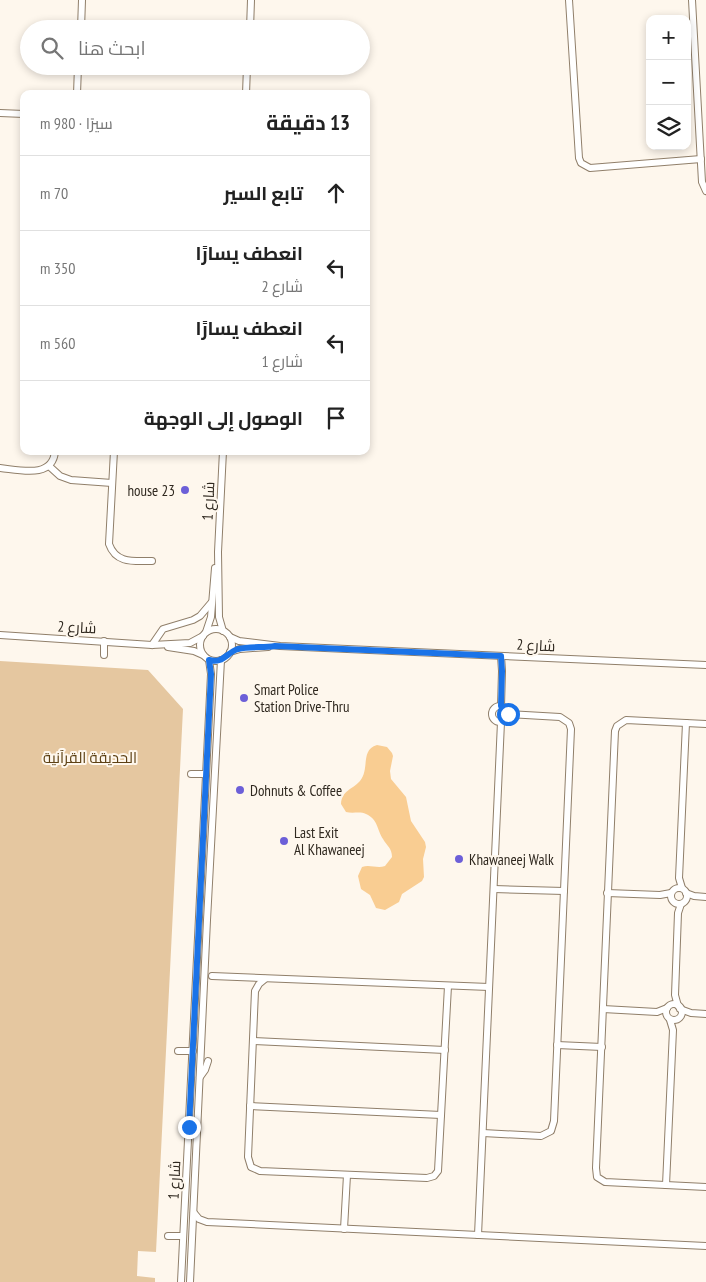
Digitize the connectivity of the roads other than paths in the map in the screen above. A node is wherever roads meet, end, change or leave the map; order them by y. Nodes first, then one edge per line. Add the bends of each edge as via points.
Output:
1 (82, 0) edge
2 (251, 0) edge
3 (569, 0) edge
4 (692, 0) edge
5 (82, 20) edge
6 (250, 20) edge
7 (78, 75) edge
8 (247, 75) edge
9 (77, 90) edge
10 (246, 90) edge
11 (0, 113) edge
12 (20, 114) edge
13 (701, 159) junction
14 (706, 191) edge
15 (55, 455) edge
16 (114, 455) edge
17 (223, 455) edge
18 (49, 466) junction
19 (0, 468) edge
20 (112, 483) junction
21 (218, 552) junction
22 (152, 561) dead end
23 (212, 602) junction
24 (224, 631) junction
25 (204, 634) junction
26 (0, 635) edge
27 (230, 637) junction
28 (104, 641) junction
29 (152, 645) junction
30 (275, 646) junction
31 (230, 652) junction
32 (104, 655) dead end
33 (203, 655) junction
34 (503, 656) junction
35 (209, 660) junction
36 (221, 660) junction
37 (706, 665) edge
38 (501, 706) junction
39 (508, 714) junction
40 (501, 722) junction
41 (686, 723) junction
42 (706, 724) edge
43 (191, 774) dead end
44 (206, 774) junction
45 (494, 889) junction
46 (564, 891) junction
47 (607, 893) junction
48 (678, 896) junction
49 (706, 897) edge
50 (212, 976) dead end
51 (247, 978) junction
52 (265, 979) junction
53 (448, 986) junction
54 (490, 987) junction
55 (255, 991) junction
56 (675, 995) junction
57 (679, 1007) junction
58 (603, 1009) junction
59 (691, 1013) junction
60 (672, 1014) junction
61 (706, 1014) edge
62 (253, 1041) junction
63 (558, 1045) junction
64 (602, 1047) junction
65 (178, 1050) dead end
66 (445, 1050) junction
67 (193, 1051) junction
68 (208, 1061) dead end
69 (200, 1078) junction
70 (250, 1106) junction
71 (441, 1115) junction
72 (483, 1133) junction
73 (347, 1175) junction
74 (666, 1186) junction
75 (706, 1187) edge
76 (194, 1213) junction
77 (207, 1222) junction
78 (344, 1229) junction
79 (192, 1231) junction
80 (478, 1235) junction
81 (168, 1236) dead end
82 (183, 1236) junction
83 (706, 1246) edge
84 (181, 1282) edge
85 (190, 1282) edge

1 - 5 street
2 - 6 street
3 - 13 street via 581,163 590,168
4 - 13 street
7 - 9 street
8 - 10 street
11 - 12 street
13 - 14 street
15 - 18 street
16 - 20 street
17 - 21 street, شارع 1
18 - 19 street via 39,471
18 - 20 street via 60,476 71,480
20 - 22 street via 111,551 123,560
21 - 23 street, شارع 1
21 - 24 street, شارع 1 via 219,617
23 - 25 street, شارع 1 via 210,623
23 - 29 street via 193,620 163,629
24 - 25 street via 213,629
24 - 27 street
25 - 29 street, شارع 2 via 190,643
25 - 33 street via 200,646
26 - 28 street, شارع 2
27 - 30 street, شارع 2
27 - 31 street
28 - 29 street, شارع 2
28 - 32 street
29 - 33 street, شارع 2
30 - 31 street, شارع 2
30 - 34 street, شارع 2
31 - 36 street
33 - 35 street
34 - 37 street, شارع 2
34 - 38 street
35 - 36 street
35 - 44 street, شارع 1
36 - 69 street, شارع 1
38 - 39 street
38 - 40 street via 492,714 494,720
39 - 40 street
39 - 46 street via 560,716 571,729
40 - 45 street
41 - 42 street
41 - 47 street via 626,720 615,730
41 - 48 street
43 - 44 street
44 - 67 street, شارع 1
45 - 46 street
45 - 54 street
46 - 63 street
47 - 48 street
47 - 58 street
48 - 49 street
48 - 56 street
50 - 51 street
51 - 52 street
51 - 55 street
52 - 53 street
52 - 55 street
53 - 54 street
53 - 66 street
54 - 72 street
55 - 62 street
56 - 57 street
56 - 60 street
57 - 59 street
57 - 60 street
57 - 60 street
58 - 60 street
58 - 64 street
59 - 60 street
59 - 61 street
60 - 74 street
62 - 66 street
62 - 70 street
63 - 64 street
63 - 72 street via 551,1131 541,1136
64 - 74 street via 598,1177 605,1182
65 - 67 street
66 - 71 street
67 - 82 street, شارع 1
68 - 69 street
69 - 76 street, شارع 1
70 - 71 street
70 - 73 street via 248,1160 253,1169
71 - 73 street via 438,1171 434,1176
72 - 80 street
73 - 78 street
74 - 75 street
76 - 77 street
76 - 79 street, شارع 1
77 - 78 street
77 - 79 street
78 - 80 street
79 - 85 street, شارع 1
80 - 83 street
81 - 82 street
82 - 84 street, شارع 1

